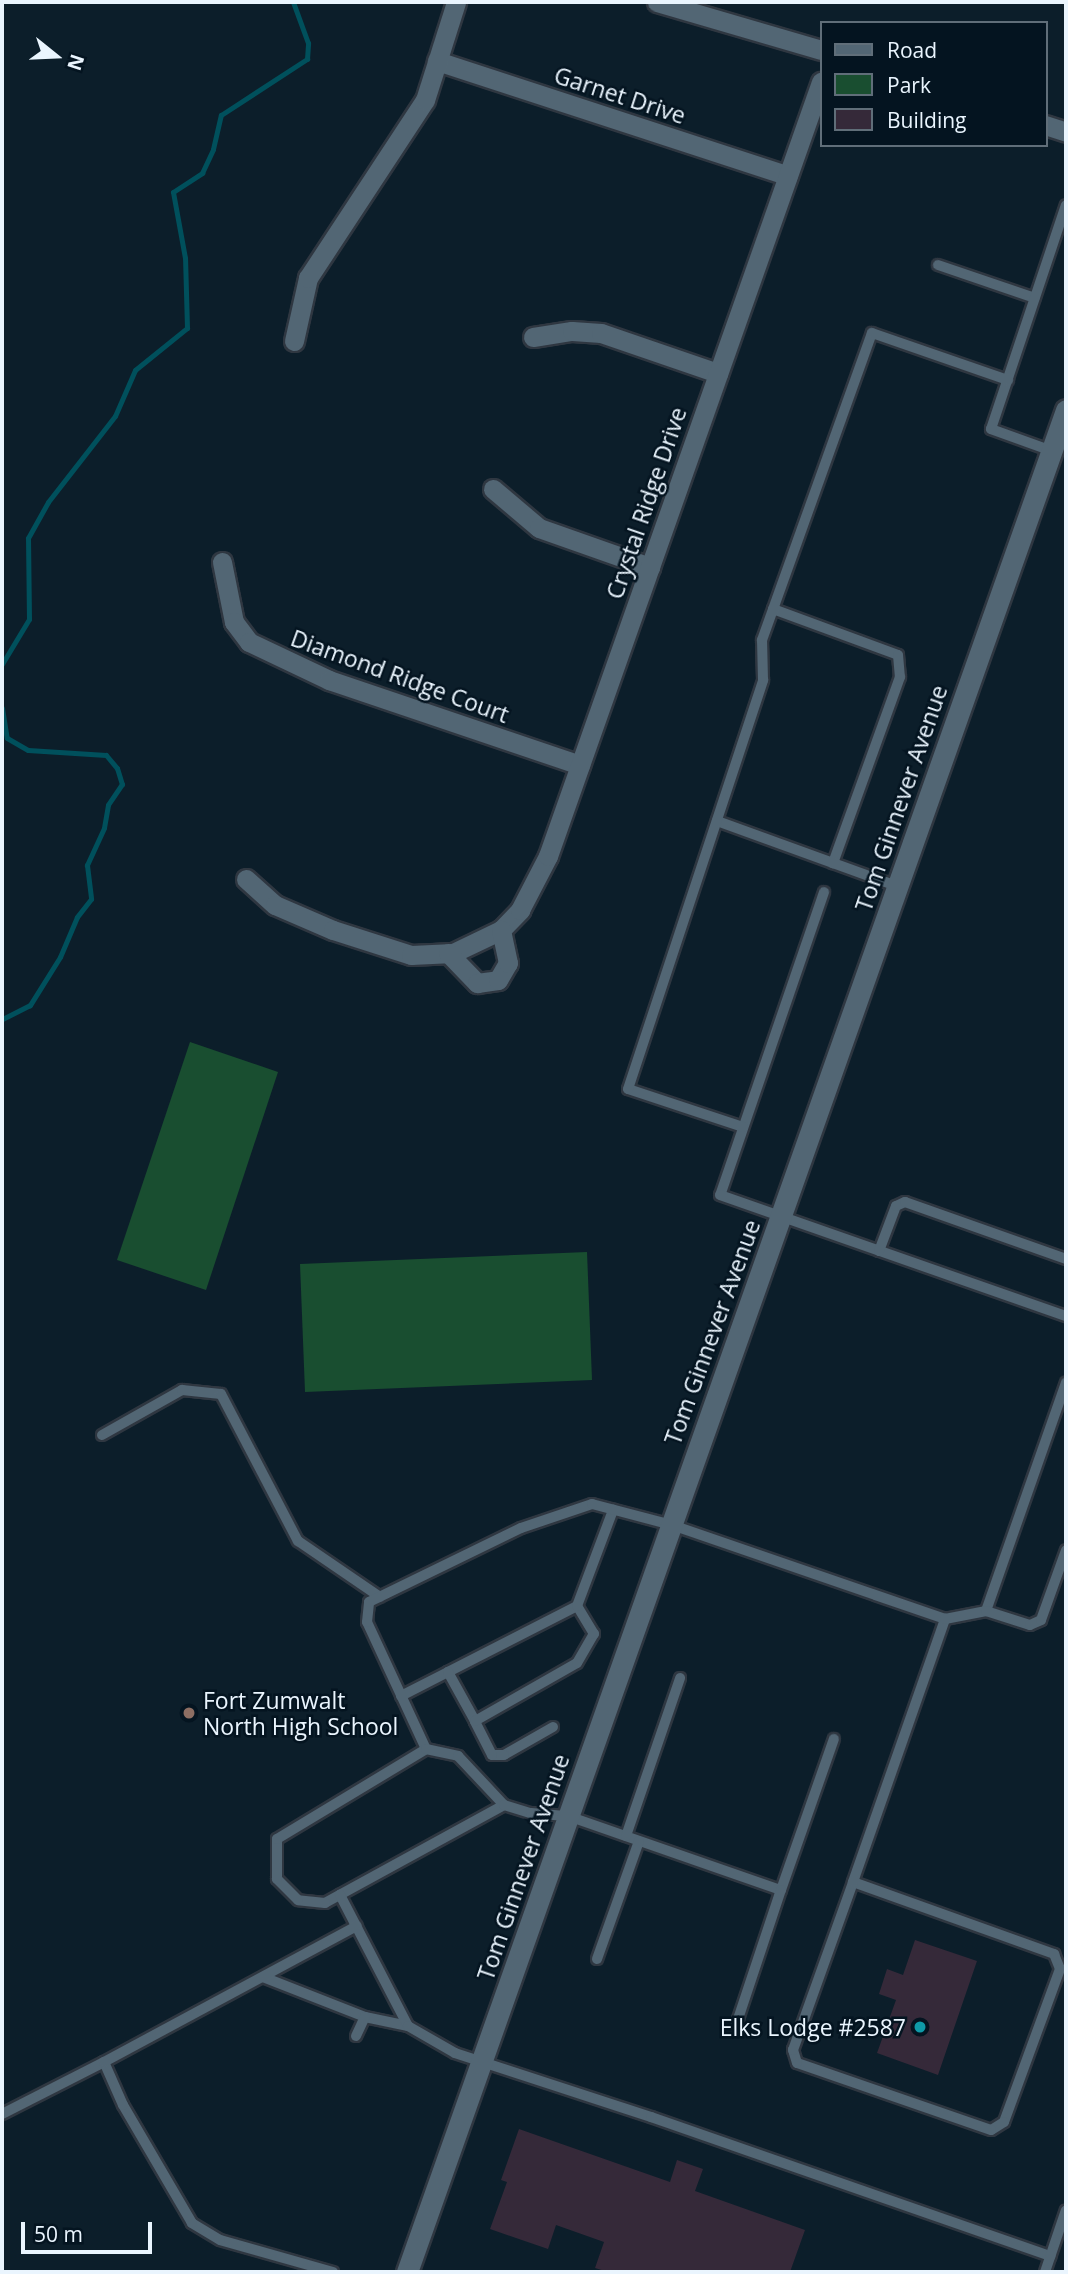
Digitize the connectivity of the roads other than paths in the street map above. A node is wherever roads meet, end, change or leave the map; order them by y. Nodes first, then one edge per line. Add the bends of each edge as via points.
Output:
1 (456, 2) edge
2 (657, 2) edge
3 (820, 50) edge
4 (438, 61) junction
5 (820, 85) edge
6 (1047, 126) edge
7 (1066, 132) edge
8 (788, 176) junction
9 (1066, 205) edge
10 (938, 265) dead end
11 (1035, 298) junction
12 (533, 337) dead end
13 (294, 341) dead end
14 (718, 373) junction
15 (1008, 380) junction
16 (1066, 410) edge
17 (1052, 451) junction
18 (493, 489) dead end
19 (222, 562) dead end
20 (650, 567) junction
21 (774, 609) junction
22 (580, 765) junction
23 (717, 821) junction
24 (833, 863) junction
25 (246, 879) dead end
26 (898, 886) junction
27 (824, 892) dead end
28 (501, 930) junction
29 (448, 953) junction
30 (743, 1127) junction
31 (781, 1217) junction
32 (879, 1251) junction
33 (1066, 1259) edge
34 (1066, 1315) edge
35 (1066, 1383) edge
36 (102, 1435) dead end
37 (612, 1510) junction
38 (671, 1525) junction
39 (1066, 1550) edge
40 (380, 1597) junction
41 (577, 1606) junction
42 (986, 1611) junction
43 (945, 1619) junction
44 (448, 1672) junction
45 (680, 1678) dead end
46 (401, 1696) junction
47 (475, 1721) junction
48 (553, 1727) dead end
49 (834, 1739) dead end
50 (426, 1749) junction
51 (504, 1805) junction
52 (568, 1816) junction
53 (626, 1836) junction
54 (639, 1841) junction
55 (853, 1882) junction
56 (781, 1889) junction
57 (340, 1895) junction
58 (356, 1926) junction
59 (597, 1959) dead end
60 (263, 1977) junction
61 (365, 2017) junction
62 (737, 2019) dead end
63 (408, 2026) junction
64 (356, 2036) dead end
65 (104, 2062) junction
66 (482, 2062) junction
67 (2, 2114) edge
68 (1066, 2210) edge
69 (1050, 2256) junction
70 (333, 2272) edge
71 (407, 2272) edge
72 (1045, 2272) edge

1 - 4 street
2 - 3 street
4 - 8 street, Garnet Drive
4 - 13 street via 425,100 308,278
5 - 8 street, Crystal Ridge Drive
6 - 7 street
8 - 14 street, Crystal Ridge Drive
9 - 11 lane
10 - 11 lane
11 - 15 lane
12 - 14 street via 572,331 601,333
14 - 20 street, Crystal Ridge Drive
15 - 17 lane via 992,429
15 - 21 lane via 872,333
16 - 17 main road, Tom Ginnever Avenue
17 - 26 main road, Tom Ginnever Avenue
18 - 20 street via 539,528
19 - 22 street, Diamond Ridge Court via 234,622 248,642 329,680
20 - 22 street, Crystal Ridge Drive
21 - 23 lane via 762,640 763,680
21 - 24 lane via 898,655 900,677
22 - 28 street, Crystal Ridge Drive via 548,856 520,910
23 - 24 lane
23 - 30 lane via 628,1088
24 - 26 lane
25 - 29 street, Crystal Ridge Drive via 275,905 333,930 411,955
26 - 31 main road, Tom Ginnever Avenue
27 - 30 lane
28 - 29 street, Crystal Ridge Drive
28 - 29 street via 508,963 498,980 477,983
30 - 31 lane via 720,1195
31 - 32 lane
31 - 38 main road, Tom Ginnever Avenue
32 - 33 lane via 896,1206 905,1202
32 - 34 lane
35 - 42 lane
36 - 40 lane via 182,1390 221,1394 298,1541
37 - 38 lane
37 - 40 lane via 592,1504 521,1528
37 - 41 lane
38 - 43 lane
38 - 52 main road, Tom Ginnever Avenue
39 - 42 lane via 1041,1620 1030,1625
40 - 46 lane via 369,1602 367,1622
41 - 44 lane
41 - 47 lane via 594,1634 578,1663
42 - 43 lane
43 - 55 lane
44 - 46 lane
44 - 47 lane
45 - 53 lane
46 - 50 lane
47 - 48 lane via 492,1755 504,1755
49 - 56 lane
50 - 51 lane via 458,1756
50 - 57 lane via 277,1839 277,1879 298,1900 326,1903
51 - 52 lane
51 - 57 lane
52 - 53 lane
52 - 66 main road, Tom Ginnever Avenue
53 - 54 lane
54 - 56 lane
54 - 59 lane
55 - 55 lane via 793,2050 797,2063 991,2130 1004,2122 1055,1981 1059,1969 1054,1954
56 - 62 lane
57 - 58 lane
58 - 60 lane
58 - 63 lane
60 - 61 lane
60 - 65 lane
61 - 63 lane
61 - 64 lane
63 - 66 lane via 455,2053
65 - 67 lane
65 - 70 lane via 123,2105 192,2223 220,2240
66 - 69 lane
66 - 71 main road, Tom Ginnever Avenue
68 - 69 lane
69 - 72 lane

